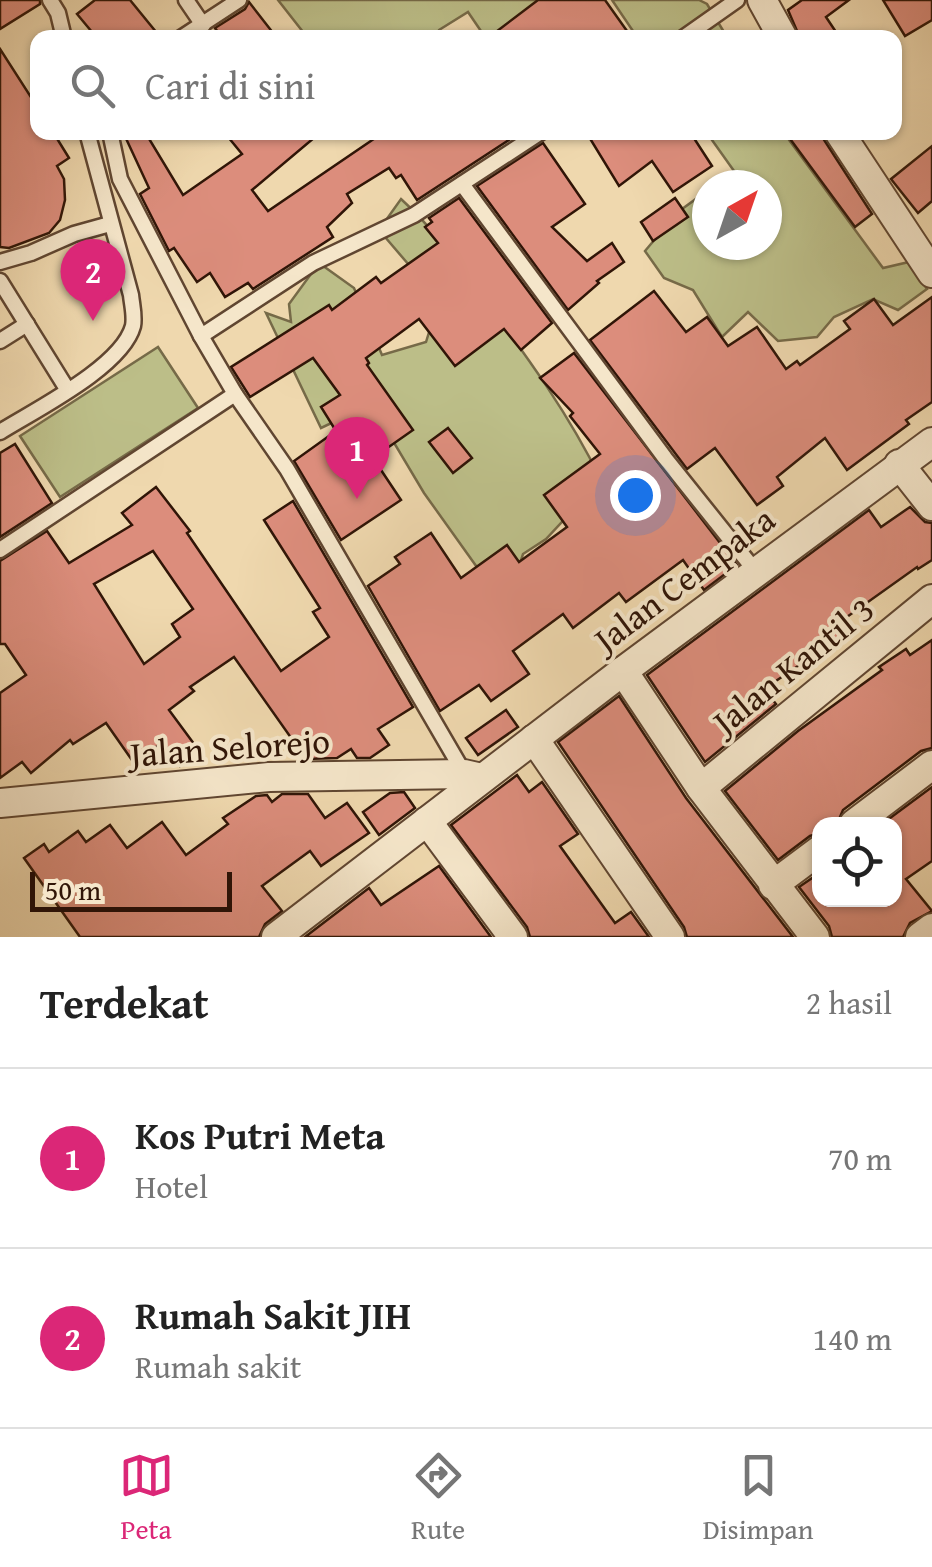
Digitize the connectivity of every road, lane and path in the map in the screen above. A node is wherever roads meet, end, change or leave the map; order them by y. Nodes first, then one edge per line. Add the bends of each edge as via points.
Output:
1 (50, 0) edge
2 (186, 0) edge
3 (240, 0) edge
4 (736, 0) edge
5 (762, 0) edge
6 (202, 25) junction
7 (62, 30) edge
8 (194, 30) edge
9 (694, 30) edge
10 (779, 30) edge
11 (89, 140) edge
12 (112, 140) edge
13 (528, 140) edge
14 (844, 140) edge
15 (462, 184) junction
16 (110, 224) junction
17 (0, 262) edge
18 (932, 273) edge
19 (0, 281) edge
20 (26, 324) junction
21 (201, 336) junction
22 (0, 340) edge
23 (67, 389) junction
24 (235, 394) junction
25 (0, 432) edge
26 (932, 442) edge
27 (899, 464) junction
28 (932, 506) edge
29 (0, 550) edge
30 (758, 573) junction
31 (932, 599) edge
32 (623, 671) junction
33 (534, 739) junction
34 (932, 765) edge
35 (473, 776) junction
36 (701, 788) junction
37 (0, 803) edge
38 (863, 817) edge
39 (428, 821) junction
40 (812, 856) edge
41 (773, 885) junction
42 (932, 928) edge
43 (276, 937) edge
44 (513, 937) edge
45 (670, 937) edge
46 (815, 937) edge
47 (920, 937) edge

1 - 7 lane
2 - 6 lane
3 - 6 lane
4 - 9 lane
5 - 10 street
6 - 8 lane
11 - 16 lane
12 - 21 lane via 120,179
13 - 15 lane
14 - 18 street
15 - 21 lane via 313,263
15 - 30 lane
16 - 17 lane
16 - 23 lane via 134,321 106,362
19 - 20 lane
20 - 22 lane
20 - 23 lane
21 - 24 lane
23 - 25 lane
24 - 29 lane
24 - 35 lane
26 - 27 street, Jalan Cempaka
27 - 28 street
27 - 30 street, Jalan Cempaka
30 - 32 street, Jalan Cempaka
31 - 36 street, Jalan Kantil 3
32 - 33 street, Jalan Cempaka
32 - 36 street
33 - 35 street, Jalan Cempaka
33 - 45 street
34 - 38 street
35 - 37 street, Jalan Selorejo via 269,777
35 - 39 street, Jalan Cempaka
36 - 41 street
39 - 43 street, Jalan Cempaka
39 - 44 street
40 - 41 street
41 - 46 street
42 - 47 street

